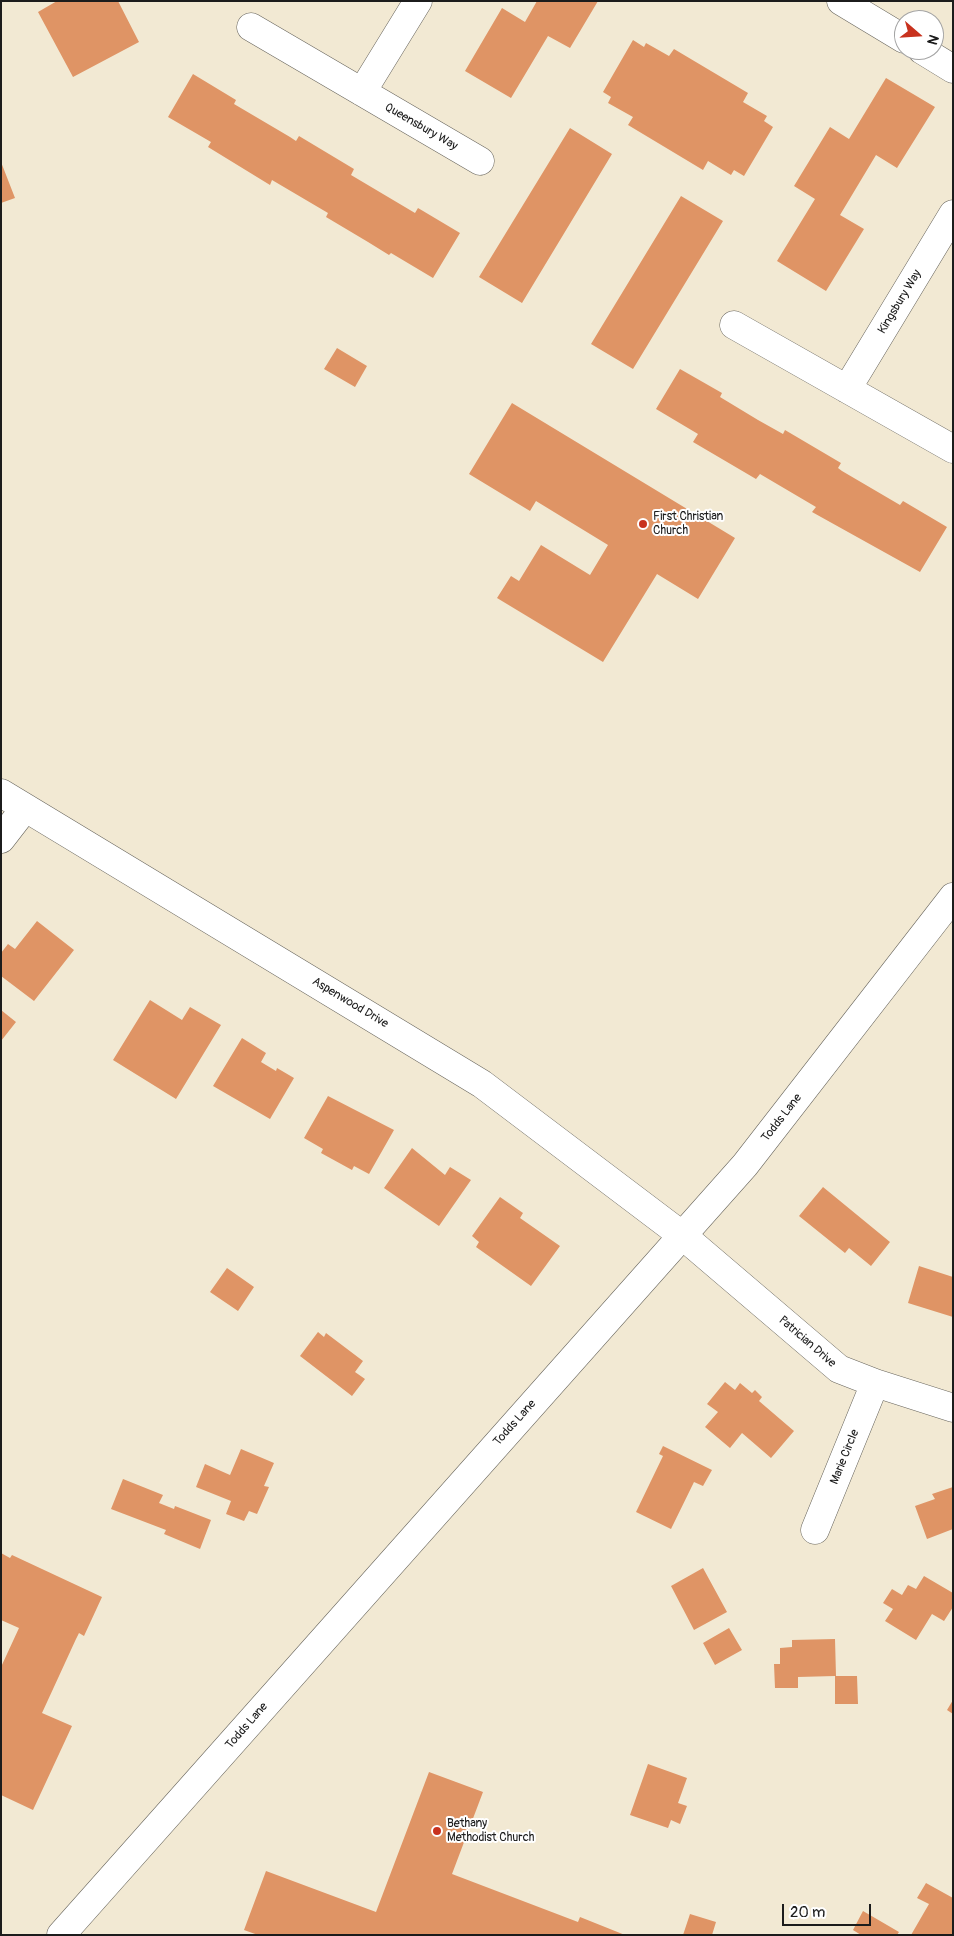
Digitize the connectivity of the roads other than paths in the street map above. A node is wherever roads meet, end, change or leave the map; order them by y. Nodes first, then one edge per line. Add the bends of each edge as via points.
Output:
1 (418, 1) edge
2 (841, 1) edge
3 (251, 27) dead end
4 (894, 33) edge
5 (939, 60) edge
6 (953, 68) edge
7 (362, 92) junction
8 (480, 161) dead end
9 (953, 214) edge
10 (734, 326) dead end
11 (847, 389) junction
12 (953, 449) edge
13 (1, 793) edge
14 (25, 808) junction
15 (1, 839) edge
16 (953, 897) edge
17 (683, 1236) junction
18 (875, 1383) junction
19 (953, 1408) edge
20 (815, 1530) dead end
21 (61, 1935) edge

1 - 7 street
2 - 4 street
3 - 7 street, Queensbury Way
5 - 6 street
7 - 8 street, Queensbury Way
9 - 11 street, Kingsbury Way
10 - 11 street
11 - 12 street
13 - 14 street, Aspenwood Drive
14 - 15 street
14 - 17 street, Aspenwood Drive via 482,1084
16 - 17 street, Todds Lane via 745,1166
17 - 18 street, Patrician Drive via 839,1369
17 - 21 street, Todds Lane
18 - 19 street, Patrician Drive
18 - 20 street, Marie Circle

